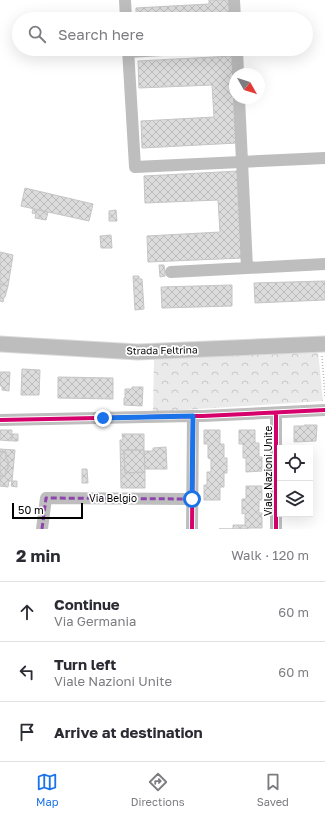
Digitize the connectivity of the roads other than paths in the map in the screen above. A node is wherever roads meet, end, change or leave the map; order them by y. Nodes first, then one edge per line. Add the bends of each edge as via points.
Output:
1 (125, 0) edge
2 (234, 0) edge
3 (126, 12) edge
4 (235, 12) edge
5 (128, 56) edge
6 (237, 56) edge
7 (238, 68) edge
8 (239, 104) edge
9 (325, 158) edge
10 (242, 162) junction
11 (325, 264) edge
12 (247, 268) junction
13 (171, 272) dead end
14 (0, 344) edge
15 (323, 344) edge
16 (325, 410) edge
17 (276, 412) junction
18 (193, 416) junction
19 (0, 420) edge
20 (188, 499) dead end
21 (42, 529) edge
22 (192, 529) edge
23 (276, 529) edge

1 - 3 street
2 - 4 street
5 - 10 street via 134,167
6 - 7 street
8 - 10 street
9 - 10 street
10 - 12 street
11 - 12 street
12 - 13 street
14 - 15 main road, Strada Feltrina via 138,352
16 - 17 street, Viale Nazioni Unite
17 - 18 street, Viale Nazioni Unite
17 - 23 street, Viale Nazioni Unite
18 - 19 street, Viale Nazioni Unite
18 - 22 street
20 - 21 street, Via Belgio via 46,498

